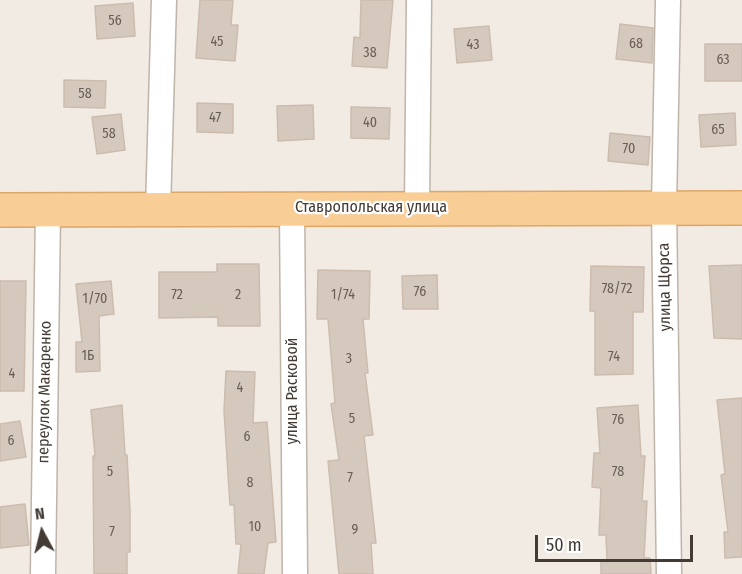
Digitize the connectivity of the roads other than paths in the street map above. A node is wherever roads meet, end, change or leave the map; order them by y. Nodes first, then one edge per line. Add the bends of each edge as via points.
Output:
1 (164, 0) edge
2 (419, 0) edge
3 (668, 0) edge
4 (417, 207) junction
5 (664, 207) junction
6 (292, 208) junction
7 (742, 208) edge
8 (48, 209) junction
9 (0, 210) edge
10 (158, 210) junction
11 (44, 574) edge
12 (295, 574) edge
13 (669, 574) edge

1 - 10 street
2 - 4 street
3 - 5 street, улица Щорса
4 - 5 main road, Ставропольская улица
4 - 6 main road, Ставропольская улица
5 - 7 main road, Ставропольская улица
5 - 13 street, улица Щорса
6 - 10 main road, Ставропольская улица
6 - 12 street, улица Расковой
8 - 9 main road, Ставропольская улица
8 - 10 main road, Ставропольская улица
8 - 11 street, переулок Макаренко

